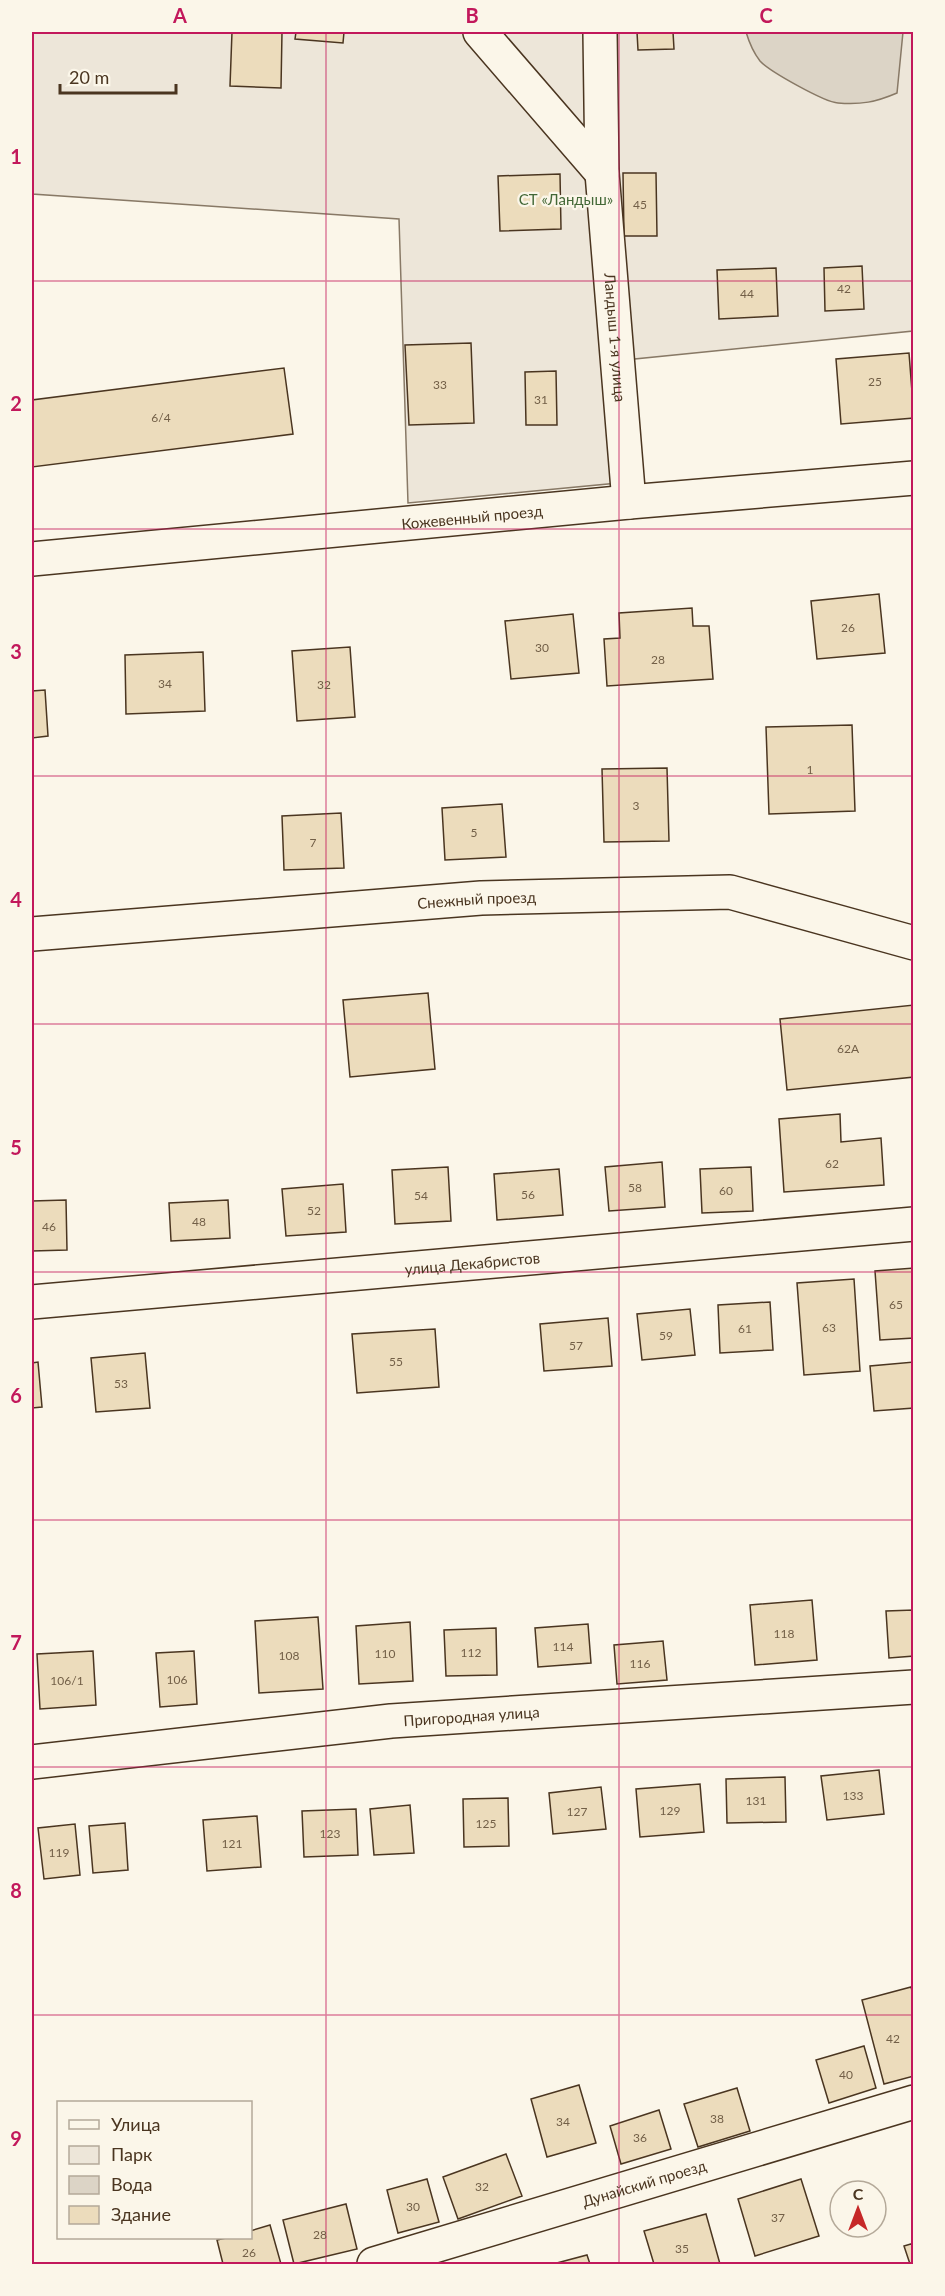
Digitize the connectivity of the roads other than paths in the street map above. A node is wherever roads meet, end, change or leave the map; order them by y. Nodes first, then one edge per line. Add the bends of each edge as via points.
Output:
1 (480, 32) edge
2 (600, 32) edge
3 (602, 173) junction
4 (914, 478) edge
5 (629, 502) junction
6 (32, 559) edge
7 (32, 934) edge
8 (914, 943) edge
9 (914, 1224) edge
10 (32, 1302) edge
11 (914, 1687) edge
12 (32, 1762) edge
13 (914, 2102) edge
14 (374, 2265) edge

1 - 3 street
2 - 3 street, Ландыш 1-я улица
3 - 5 street, Ландыш 1-я улица
4 - 5 street, Кожевенный проезд
5 - 6 street, Кожевенный проезд
7 - 8 street, Снежный проезд via 481,898 730,892
9 - 10 street, улица Декабристов
11 - 12 street, Пригородная улица via 391,1721
13 - 14 street, Дунайский проезд

